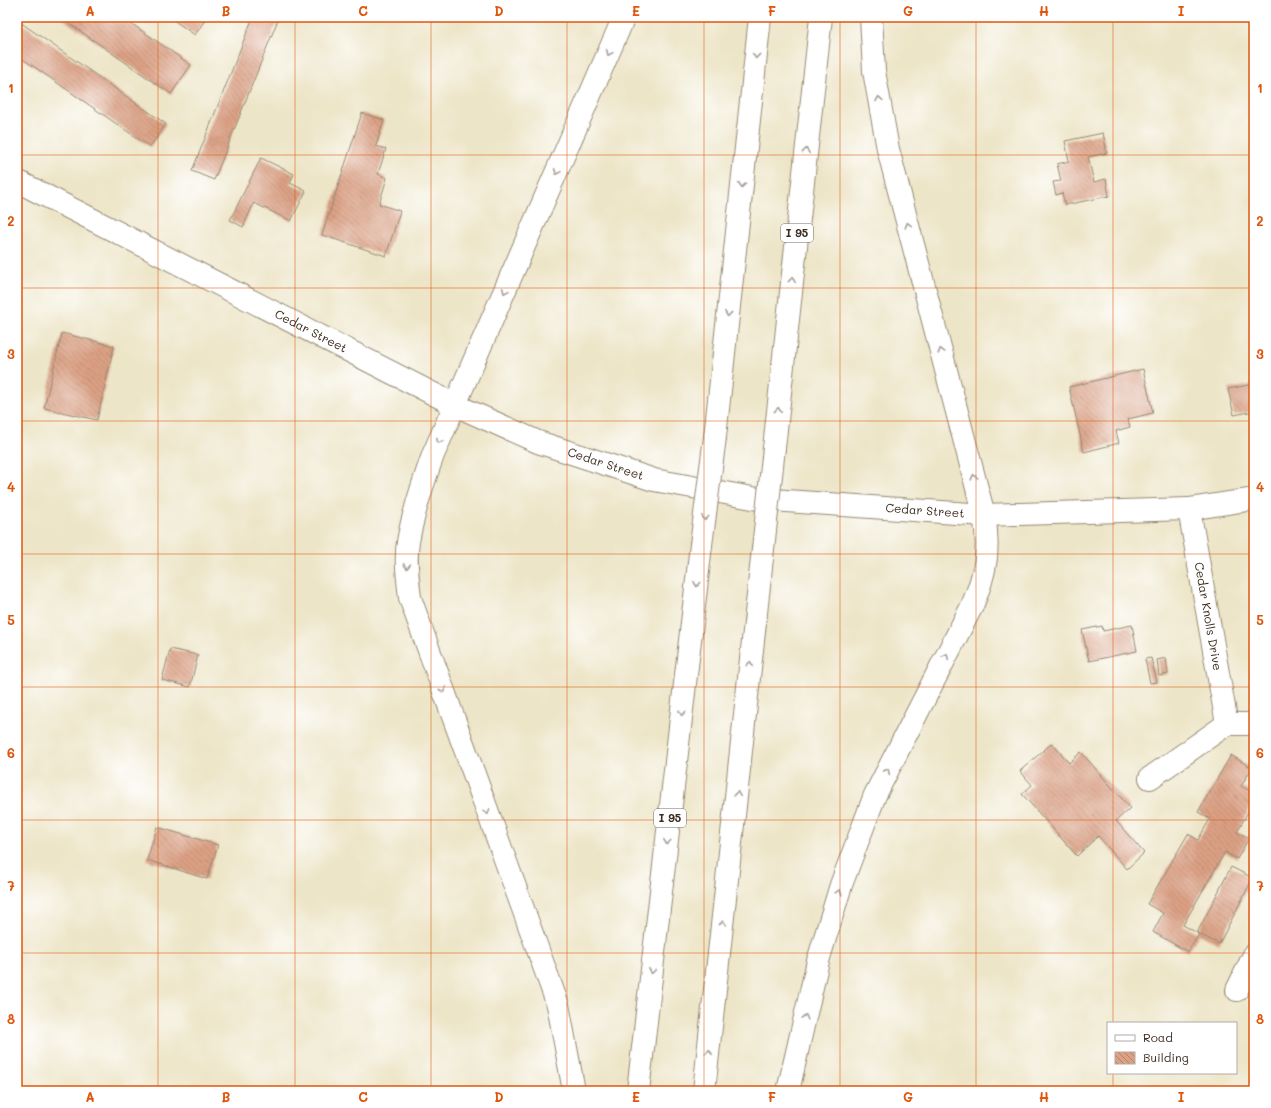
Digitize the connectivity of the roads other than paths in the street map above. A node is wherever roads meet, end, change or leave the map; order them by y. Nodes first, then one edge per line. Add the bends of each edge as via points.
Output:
1 (624, 17) edge
2 (760, 17) edge
3 (821, 17) edge
4 (871, 17) edge
5 (17, 182) edge
6 (455, 405) junction
7 (1254, 499) edge
8 (1189, 509) junction
9 (984, 515) junction
10 (1227, 724) junction
11 (1254, 724) edge
12 (1150, 778) dead end
13 (1254, 955) edge
14 (1237, 990) dead end
15 (574, 1091) edge
16 (638, 1091) edge
17 (704, 1091) edge
18 (788, 1091) edge

1 -> 6 main road
2 -> 16 main road, I 95, bridge via 715,438
17 -> 3 main road, I 95, bridge
9 -> 4 main road via 888,149 874,71
5 - 6 main road, Cedar Street
6 - 9 main road, Cedar Street via 538,442 654,480 758,499
6 -> 15 main road via 433,455 415,511 408,543 410,598 558,1005
7 - 8 main road, Cedar Street
8 - 9 main road, Cedar Street
8 - 10 main road, Cedar Knolls Drive
18 -> 9 main road via 818,961 841,885 875,795 972,606 985,572 987,558
10 - 11 main road
10 - 12 main road
13 - 14 main road

